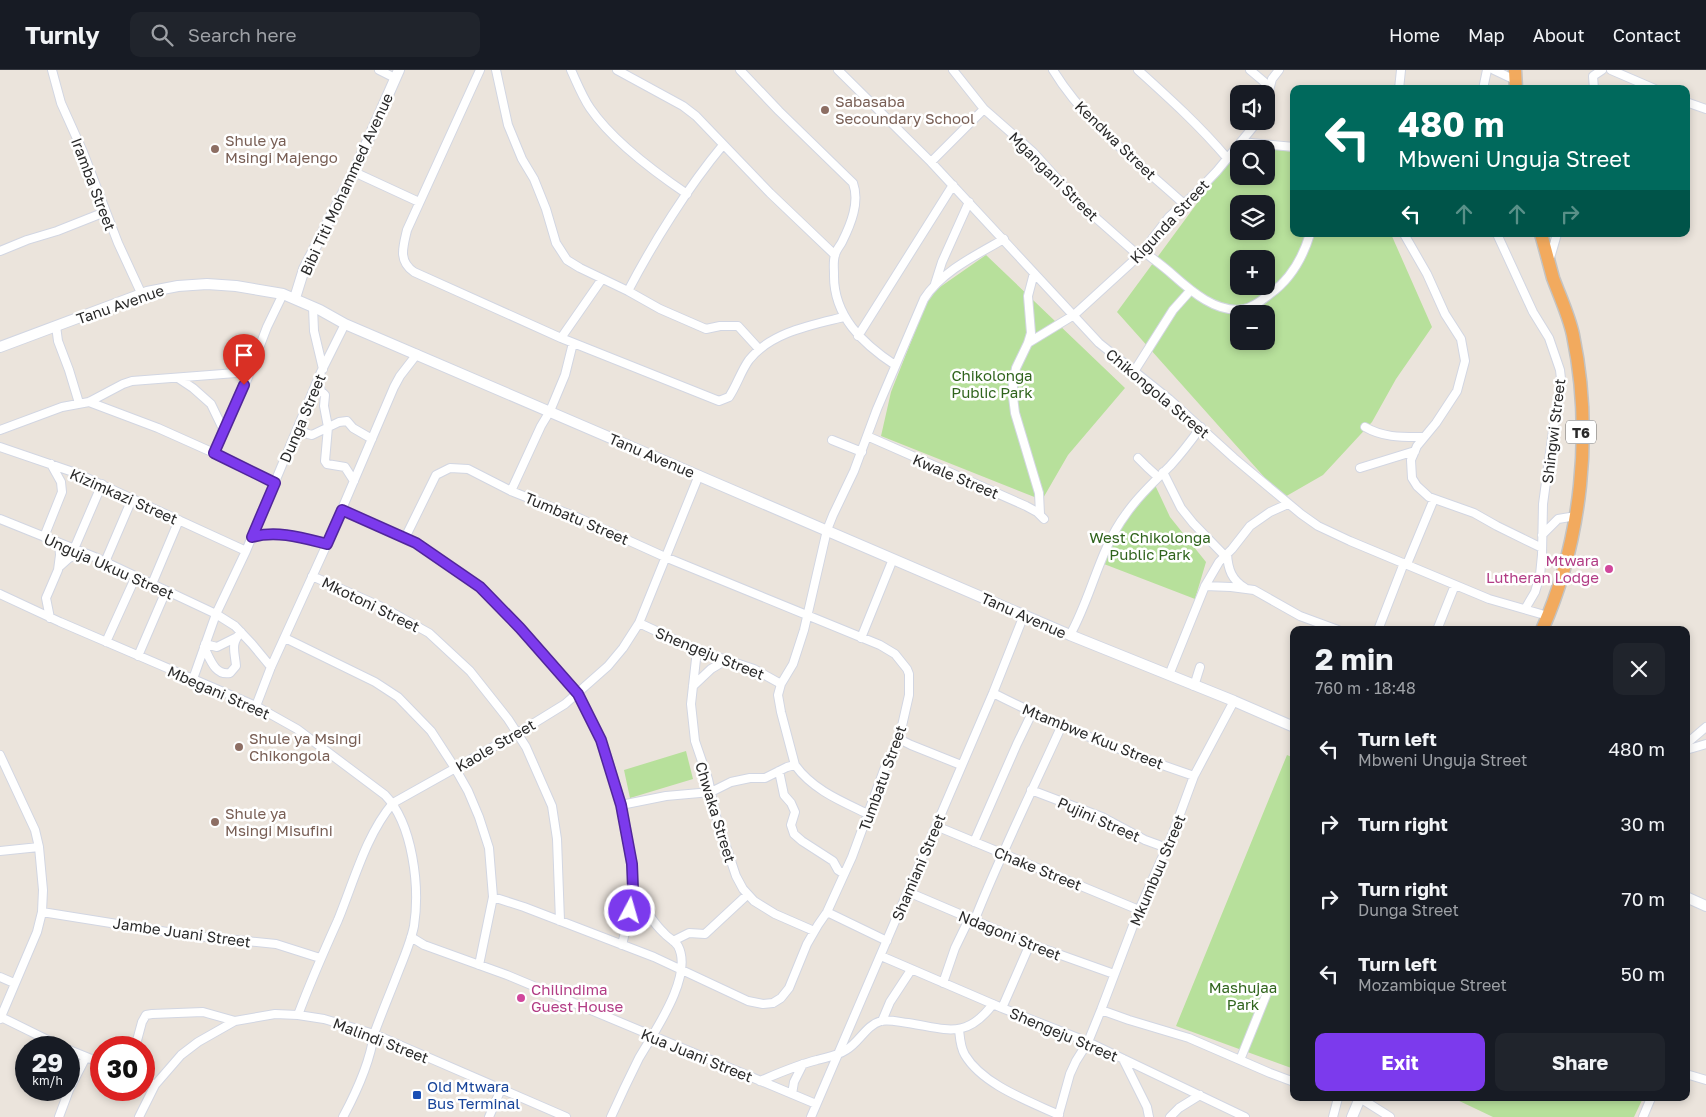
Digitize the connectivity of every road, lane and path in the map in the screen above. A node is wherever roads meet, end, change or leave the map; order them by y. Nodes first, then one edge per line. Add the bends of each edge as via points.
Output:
1 (53, 70) edge
2 (379, 70) edge
3 (480, 70) edge
4 (496, 70) edge
5 (571, 70) edge
6 (617, 70) edge
7 (740, 70) edge
8 (838, 70) edge
9 (953, 70) edge
10 (1054, 70) edge
11 (1138, 70) edge
12 (1250, 70) edge
13 (1279, 70) edge
14 (1402, 70) edge
15 (1487, 70) edge
16 (1494, 70) edge
17 (1602, 70) edge
18 (1611, 70) edge
19 (397, 74) edge
20 (1515, 80) edge
21 (1268, 85) edge
22 (1269, 85) edge
23 (1400, 85) edge
24 (1484, 85) edge
25 (1594, 85) edge
26 (1646, 85) edge
27 (1690, 103) edge
28 (984, 109) junction
29 (1706, 109) edge
30 (1251, 130) edge
31 (1243, 140) edge
32 (723, 145) junction
33 (1275, 145) edge
34 (1290, 147) edge
35 (1230, 155) edge
36 (1227, 158) junction
37 (931, 162) junction
38 (354, 172) junction
39 (953, 186) junction
40 (688, 194) junction
41 (419, 202) junction
42 (969, 202) junction
43 (1184, 204) junction
44 (105, 212) junction
45 (1309, 237) edge
46 (1406, 237) edge
47 (1498, 237) edge
48 (1542, 237) edge
49 (1556, 237) edge
50 (1004, 239) junction
51 (0, 251) edge
52 (1141, 253) junction
53 (835, 255) junction
54 (1549, 261) junction
55 (1034, 273) junction
56 (602, 279) junction
57 (935, 284) junction
58 (628, 290) junction
59 (1190, 291) junction
60 (283, 294) junction
61 (142, 295) junction
62 (295, 298) junction
63 (312, 307) junction
64 (1074, 315) junction
65 (844, 317) junction
66 (345, 324) junction
67 (56, 326) junction
68 (858, 336) junction
69 (561, 338) junction
70 (573, 343) junction
71 (1028, 343) junction
72 (0, 347) edge
73 (759, 349) junction
74 (417, 354) junction
75 (895, 366) junction
76 (323, 369) junction
77 (1135, 370) junction
78 (249, 372) junction
79 (178, 378) junction
80 (318, 380) junction
81 (89, 402) junction
82 (78, 403) junction
83 (550, 411) junction
84 (328, 427) junction
85 (1365, 427) dead end
86 (1201, 428) junction
87 (298, 429) junction
88 (0, 430) edge
89 (224, 431) junction
90 (867, 436) junction
91 (1424, 438) junction
92 (372, 439) junction
93 (832, 440) dead end
94 (0, 447) edge
95 (1415, 451) junction
96 (862, 452) junction
97 (214, 453) junction
98 (1138, 458) dead end
99 (51, 464) junction
100 (1360, 468) dead end
101 (1161, 475) junction
102 (699, 476) junction
103 (354, 481) junction
104 (275, 483) junction
105 (102, 484) junction
106 (511, 491) junction
107 (132, 499) junction
108 (1434, 499) junction
109 (1288, 504) junction
110 (342, 510) junction
111 (1576, 516) junction
112 (0, 519) edge
113 (178, 520) junction
114 (827, 530) junction
115 (1542, 536) junction
116 (44, 537) junction
117 (252, 537) junction
118 (405, 538) junction
119 (59, 543) junction
120 (327, 544) junction
121 (1542, 548) junction
122 (74, 549) junction
123 (246, 551) junction
124 (84, 553) junction
125 (1226, 555) junction
126 (665, 557) junction
127 (893, 559) junction
128 (106, 562) junction
129 (1405, 563) junction
130 (58, 569) junction
131 (136, 576) junction
132 (312, 576) junction
133 (152, 584) junction
134 (1455, 585) junction
135 (1205, 586) junction
136 (1247, 589) junction
137 (166, 591) junction
138 (0, 594) edge
139 (1525, 609) junction
140 (216, 614) junction
141 (808, 615) junction
142 (1024, 615) junction
143 (1548, 616) junction
144 (50, 618) junction
145 (639, 623) junction
146 (1327, 626) edge
147 (1380, 626) edge
148 (1439, 626) edge
149 (1544, 626) edge
150 (238, 635) junction
151 (1070, 635) junction
152 (285, 638) junction
153 (861, 638) junction
154 (106, 642) junction
155 (205, 646) junction
156 (698, 650) junction
157 (138, 656) junction
158 (726, 660) junction
159 (270, 667) junction
160 (1200, 667) dead end
161 (1169, 675) junction
162 (193, 680) junction
163 (781, 684) junction
164 (692, 686) junction
165 (1194, 686) junction
166 (578, 694) junction
167 (993, 694) junction
168 (1234, 701) junction
169 (256, 706) junction
170 (1032, 713) junction
171 (1062, 725) junction
172 (1290, 725) edge
173 (1706, 727) edge
174 (518, 733) junction
175 (899, 739) junction
176 (1690, 741) edge
177 (1706, 744) edge
178 (1690, 749) edge
179 (0, 755) edge
180 (795, 765) junction
181 (962, 765) junction
182 (455, 768) junction
183 (779, 771) junction
184 (1194, 776) junction
185 (1032, 790) junction
186 (711, 792) junction
187 (393, 803) junction
188 (621, 805) junction
189 (868, 814) junction
190 (936, 826) junction
191 (974, 842) junction
192 (39, 847) junction
193 (1167, 848) junction
194 (0, 851) edge
195 (1004, 853) junction
196 (844, 874) junction
197 (633, 889) junction
198 (908, 892) junction
199 (748, 895) junction
200 (493, 897) junction
201 (1690, 899) edge
202 (1706, 906) edge
203 (1139, 910) junction
204 (42, 912) junction
205 (827, 912) junction
206 (972, 918) junction
207 (560, 921) junction
208 (814, 931) junction
209 (411, 937) junction
210 (673, 940) junction
211 (887, 941) junction
212 (1030, 944) junction
213 (622, 945) junction
214 (881, 956) junction
215 (320, 958) junction
216 (479, 965) junction
217 (681, 970) junction
218 (911, 970) junction
219 (1114, 974) junction
220 (0, 977) edge
221 (14, 983) junction
222 (943, 984) junction
223 (1267, 993) dead end
224 (993, 1004) junction
225 (1002, 1008) junction
226 (1101, 1010) junction
227 (298, 1015) junction
228 (0, 1018) edge
229 (236, 1021) junction
230 (882, 1021) junction
231 (959, 1029) junction
232 (374, 1034) junction
233 (38, 1036) edge
234 (138, 1036) edge
235 (652, 1036) junction
236 (1088, 1042) junction
237 (839, 1054) junction
238 (80, 1055) edge
239 (86, 1057) junction
240 (90, 1059) edge
241 (1123, 1059) junction
242 (1240, 1060) junction
243 (802, 1064) junction
244 (80, 1069) edge
245 (1690, 1075) edge
246 (1290, 1080) edge
247 (1706, 1080) edge
248 (760, 1081) junction
249 (156, 1085) joint
250 (501, 1089) junction
251 (792, 1094) junction
252 (1200, 1095) junction
253 (65, 1101) edge
254 (1337, 1101) edge
255 (1359, 1101) edge
256 (1365, 1101) edge
257 (1650, 1101) edge
258 (816, 1104) junction
259 (1058, 1116) edge
260 (59, 1117) edge
261 (139, 1117) edge
262 (343, 1117) edge
263 (489, 1117) edge
264 (566, 1117) edge
265 (611, 1117) edge
266 (811, 1117) edge
267 (1149, 1117) edge
268 (1170, 1117) edge
269 (1246, 1117) edge
270 (1333, 1117) edge
271 (1352, 1117) edge
272 (1390, 1117) edge
273 (1643, 1117) edge

1 - 44 street, Iramba Street via 60,103 83,152
2 - 19 street
3 - 41 street
4 - 56 street via 508,125 534,179 560,251 567,260
5 - 40 street via 591,109 614,135
6 - 32 street via 683,106
7 - 53 street via 853,183 857,198 855,208
8 - 37 street, Chikongola Street
9 - 28 street, Mgangani Street
10 - 43 street, Kendwa Street via 1082,110
11 - 36 street
12 - 21 street
13 - 22 street
14 - 23 street
15 - 24 street
16 - 20 street
17 - 25 street via 1593,76
18 - 26 street
19 - 38 street, Bibi Titi Mohammed Avenue
27 - 29 street
28 - 37 street
28 - 52 street, Mgangani Street via 1033,152 1079,203
30 - 31 street, Kigunda Street
32 - 40 street
32 - 53 street
33 - 34 street
35 - 36 street, Kigunda Street
36 - 43 street, Kigunda Street
37 - 39 street, Chikongola Street
38 - 41 street
38 - 62 street, Bibi Titi Mohammed Avenue via 304,269
39 - 42 street, Chikongola Street
39 - 68 street
40 - 58 street
41 - 69 street via 403,247 404,262 408,268
42 - 50 street, Chikongola Street
42 - 57 street
43 - 52 street, Kigunda Street via 1169,217
44 - 51 street
44 - 61 street, Iramba Street
45 - 59 street, Mgangani Street via 1291,274 1251,307 1232,310
46 - 91 street via 1461,340 1465,361 1457,391
47 - 115 street, Shingwi Street via 1533,312 1549,338 1560,370 1561,387 1543,504
48 - 54 highway, T6
49 - 54 street
50 - 55 street, Chikongola Street
50 - 57 street
52 - 59 street, Mgangani Street
52 - 64 street, Kigunda Street
53 - 65 street via 834,280
54 - 111 highway, T6 via 1572,332 1580,380 1581,458
55 - 64 street, Chikongola Street
55 - 71 street via 1028,296
56 - 58 street
56 - 69 street
57 - 75 street via 924,299
58 - 73 street via 660,309 706,329 738,326
59 - 77 street via 1150,344
60 - 61 street, Tanu Avenue via 207,284 178,286
60 - 62 street, Tanu Avenue
60 - 78 street
61 - 67 street, Tanu Avenue
62 - 63 street, Tanu Avenue
63 - 66 street, Tanu Avenue
63 - 76 street
64 - 71 street, Kigunda Street
64 - 77 street, Chikongola Street via 1099,343
65 - 68 street
65 - 73 street via 808,326 770,341
66 - 74 street, Tanu Avenue
66 - 76 street, Dunga Street
67 - 72 street, Tanu Avenue
67 - 82 street
68 - 75 street
69 - 70 street
70 - 73 street via 719,400 729,397 748,361
70 - 83 street
71 - 90 street, Kwale Street via 1016,368 1013,397 1039,492 1042,516
74 - 83 street, Tanu Avenue
74 - 92 street via 400,376
75 - 90 street
76 - 80 street, Dunga Street
77 - 86 street, Chikongola Street
78 - 79 street
78 - 89 street
79 - 81 street via 132,381
79 - 89 street via 211,404
80 - 84 street via 325,395
80 - 87 street, Dunga Street
81 - 82 street
81 - 97 street
82 - 88 street
83 - 102 street, Tanu Avenue
83 - 106 street
84 - 87 street via 312,434
84 - 92 street via 347,421
84 - 103 street via 325,462 345,467
85 - 91 street via 1387,436
86 - 101 street
86 - 109 street, Chikongola Street
87 - 104 street, Dunga Street
89 - 97 street
90 - 96 street
91 - 95 street
92 - 103 street
93 - 96 street
94 - 99 street, Kizimkazi Street
95 - 100 street
95 - 108 street via 1411,460 1412,478
96 - 114 street
97 - 104 street
98 - 101 street
99 - 105 street, Kizimkazi Street
99 - 116 street via 61,482 62,492
101 - 125 street via 1192,523
101 - 151 street via 1143,492 1112,536
102 - 114 street, Tanu Avenue
102 - 126 street, Kaole Street
103 - 110 street
104 - 117 street, Dunga Street
105 - 107 street, Kizimkazi Street
105 - 122 street
106 - 118 street, Tumbatu Street via 468,469 443,470 436,475
106 - 126 street, Tumbatu Street
107 - 113 street, Kizimkazi Street
107 - 128 street
108 - 121 street via 1474,513
108 - 129 street
109 - 125 street via 1250,526
109 - 129 street, Chikongola Street via 1318,526
110 - 118 street
110 - 120 street
111 - 115 street via 1558,519
111 - 143 highway, T6
112 - 116 street, Unguja Ukuu Street
113 - 123 street, Kizimkazi Street
113 - 133 street
114 - 127 street, Tanu Avenue
114 - 141 street
115 - 121 street, Shingwi Street
116 - 119 street, Unguja Ukuu Street
117 - 120 street via 286,535
117 - 123 street, Dunga Street
118 - 166 street via 426,549 490,596
119 - 122 street, Unguja Ukuu Street
119 - 130 street
120 - 132 street
121 - 139 street, Shingwi Street via 1540,575
122 - 124 street, Unguja Ukuu Street
123 - 140 street, Dunga Street
124 - 128 street, Unguja Ukuu Street
124 - 130 street via 69,558
125 - 135 street
125 - 136 street via 1233,578
126 - 141 street, Tumbatu Street
126 - 145 street, Kaole Street
127 - 142 street, Tanu Avenue
127 - 153 street
128 - 131 street, Unguja Ukuu Street
129 - 134 street, Chikongola Street
129 - 147 street
130 - 144 street via 46,598
131 - 133 street, Unguja Ukuu Street
131 - 154 street
132 - 152 street
132 - 174 street, Mkotoni Street via 384,608 429,633 470,671
133 - 137 street, Unguja Ukuu Street
134 - 139 street, Chikongola Street
134 - 148 street
135 - 136 street
135 - 161 street
136 - 146 street via 1264,594 1300,616
137 - 140 street, Unguja Ukuu Street
137 - 157 street
138 - 144 street, Mbegani Street
139 - 143 street, Chikongola Street
140 - 150 street, Unguja Ukuu Street via 235,626
140 - 155 street, Dunga Street
141 - 153 street, Tumbatu Street
141 - 163 street via 793,664
142 - 151 street, Tanu Avenue
142 - 167 street, Shamiani Street
143 - 149 highway, T6
144 - 154 street, Mbegani Street
145 - 156 street, Shengeju Street
145 - 166 street, Kaole Street via 616,656
150 - 155 street via 217,647
150 - 155 street via 234,646 236,666 230,673 223,674 218,670
150 - 159 street, Unguja Ukuu Street
151 - 161 street, Tanu Avenue
152 - 159 street
152 - 182 street via 398,696 431,731
153 - 175 street, Tumbatu Street via 888,649 907,669 909,695
154 - 157 street, Mbegani Street
155 - 162 street, Dunga Street
156 - 158 street, Shengeju Street
156 - 164 street, Chwaka Street
157 - 162 street, Mbegani Street
158 - 163 street, Shengeju Street via 754,669
158 - 164 street
159 - 169 street
160 - 165 street
161 - 165 street, Tanu Avenue
162 - 169 street, Mbegani Street
163 - 180 street via 779,702
164 - 186 street, Chwaka Street via 695,741
165 - 168 street, Tanu Avenue
166 - 174 street, Kaole Street
166 - 188 street via 601,740
167 - 170 street, Mtambwe Kuu Street
167 - 181 street, Shamiani Street
168 - 172 street, Tanu Avenue
168 - 184 street, Mkumbuu Street
169 - 187 street, Mbegani Street via 297,729
170 - 171 street, Mtambwe Kuu Street
170 - 191 street
171 - 184 street, Mtambwe Kuu Street
171 - 185 street
173 - 176 street
174 - 182 street, Kaole Street
174 - 207 street, Mkotoni Street via 552,806 557,838
175 - 181 street
175 - 189 street, Tumbatu Street
177 - 178 street
179 - 192 street via 35,830
180 - 183 street
180 - 189 street via 823,792
181 - 190 street, Shamiani Street
182 - 187 street, Kaole Street
182 - 200 street via 483,827 489,848
183 - 186 street via 765,778 731,782
183 - 196 street via 784,795 795,812 791,825 794,834 833,861
184 - 193 street, Mkumbuu Street
185 - 193 street, Pujini Street via 1102,817
185 - 195 street
186 - 188 street
186 - 199 street, Chwaka Street via 736,876
187 - 209 street, Mbegani Street via 411,849 415,909
187 - 215 street, Kaole Street via 375,828
188 - 197 street via 632,864
189 - 196 street, Tumbatu Street
190 - 191 street, Chake Street
190 - 198 street, Shamiani Street
191 - 195 street, Chake Street
192 - 194 street
192 - 204 street
193 - 203 street, Mkumbuu Street
195 - 203 street, Chake Street
195 - 206 street
196 - 205 street, Tumbatu Street
197 - 210 street via 652,919
197 - 213 street
198 - 206 street, Ndagoni Street
198 - 211 street, Shamiani Street
199 - 208 street, Chwaka Street via 762,907
199 - 210 street via 705,934 689,933
200 - 207 street, Tumbatu Street
200 - 216 street
201 - 202 street
203 - 219 street, Mkumbuu Street
204 - 215 street, Jambe Juani Street via 186,935 276,944
204 - 221 street via 30,953
205 - 208 street, Tumbatu Street
205 - 211 street
206 - 212 street, Ndagoni Street
206 - 222 street via 950,960
207 - 213 street, Tumbatu Street
208 - 217 street, Tumbatu Street via 789,988 773,1003 748,1001
209 - 216 street, Kua Juani Street via 443,953
209 - 232 street, Mbegani Street
210 - 217 street via 678,948
211 - 214 street, Shamiani Street
212 - 219 street, Ndagoni Street
212 - 225 street
213 - 217 street, Tumbatu Street
214 - 218 street, Shengeju Street
214 - 237 street, Shamiani Street
215 - 227 street, Kaole Street
216 - 235 street, Kua Juani Street
217 - 235 street via 667,1012
218 - 222 street, Shengeju Street
218 - 230 street
219 - 226 street, Mkumbuu Street
220 - 221 street
221 - 228 street
222 - 224 street, Shengeju Street
223 - 242 street
224 - 225 street, Shengeju Street
224 - 231 street via 976,1023
225 - 236 street, Shengeju Street
226 - 236 street, Mkumbuu Street
226 - 242 street via 1189,1038
227 - 229 street, Malindi Street via 275,1014
227 - 232 street, Malindi Street
228 - 233 street
229 - 234 street via 203,1012 152,1014 146,1015
229 - 249 street, Malindi Street via 186,1051
230 - 231 street
230 - 237 street
231 - 259 street via 965,1055 984,1076
232 - 250 street, Malindi Street
232 - 262 street, Mbegani Street via 359,1084
235 - 248 street, Kua Juani Street
235 - 265 street
236 - 241 street, Shengeju Street
236 - 259 street, Mkumbuu Street via 1070,1074
237 - 243 street
237 - 258 street, Shamiani Street
238 - 239 street
239 - 240 street
239 - 244 street
241 - 252 street, Shengeju Street
241 - 267 street
242 - 246 street
243 - 248 street
243 - 251 street
245 - 247 street
248 - 251 street, Kua Juani Street
249 - 261 street, Malindi Street
250 - 263 street
250 - 264 street, Malindi Street
251 - 258 street, Kua Juani Street
252 - 268 street
252 - 269 street, Shengeju Street
253 - 260 street
254 - 270 street
255 - 271 street
256 - 272 street
257 - 273 street
258 - 266 street, Shamiani Street

